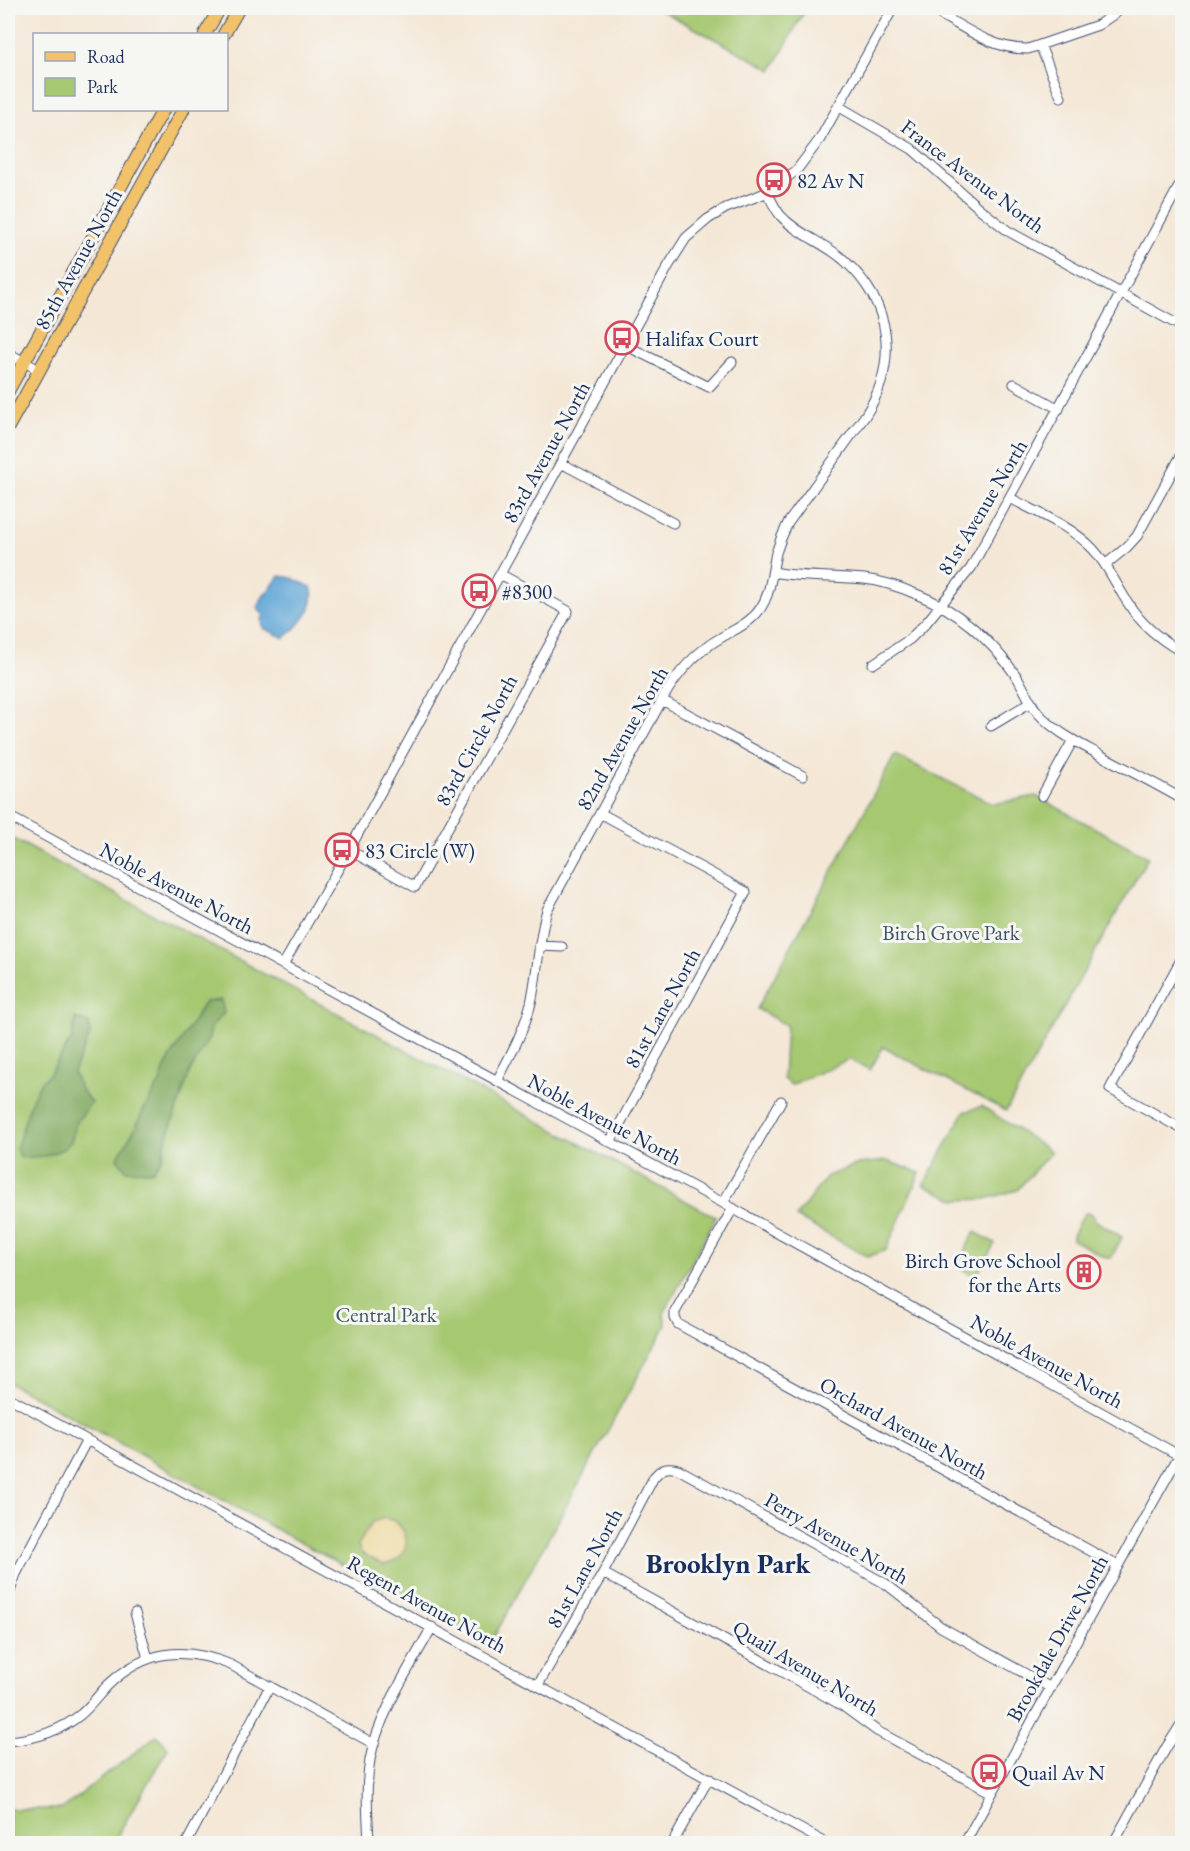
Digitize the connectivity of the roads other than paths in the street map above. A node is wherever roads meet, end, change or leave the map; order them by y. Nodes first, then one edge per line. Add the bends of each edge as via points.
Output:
1 (220, 8) edge
2 (239, 8) edge
3 (893, 8) edge
4 (929, 8) edge
5 (1123, 8) edge
6 (206, 33) edge
7 (225, 33) edge
8 (1040, 45) junction
9 (1061, 97) dead end
10 (838, 106) junction
11 (162, 111) edge
12 (182, 111) edge
13 (1182, 181) edge
14 (767, 192) junction
15 (1122, 294) junction
16 (1182, 327) edge
17 (625, 345) junction
18 (8, 353) edge
19 (23, 362) junction
20 (732, 362) dead end
21 (39, 370) junction
22 (1014, 384) dead end
23 (8, 391) edge
24 (1059, 409) junction
25 (859, 424) junction
26 (8, 427) edge
27 (869, 431) dead end
28 (1182, 454) edge
29 (561, 463) junction
30 (1010, 498) junction
31 (673, 523) dead end
32 (1105, 565) junction
33 (773, 572) junction
34 (500, 574) junction
35 (941, 605) junction
36 (1182, 652) edge
37 (873, 664) dead end
38 (662, 700) junction
39 (1031, 702) junction
40 (991, 726) dead end
41 (1073, 740) junction
42 (803, 776) dead end
43 (1042, 796) dead end
44 (1182, 799) edge
45 (600, 813) junction
46 (8, 816) edge
47 (349, 850) junction
48 (539, 946) junction
49 (562, 947) dead end
50 (1182, 958) edge
51 (283, 965) junction
52 (497, 1081) junction
53 (781, 1101) dead end
54 (1182, 1129) edge
55 (610, 1142) junction
56 (723, 1203) junction
57 (733, 1208) junction
58 (8, 1397) edge
59 (87, 1440) junction
60 (1181, 1454) edge
61 (661, 1469) joint
62 (1118, 1566) junction
63 (603, 1573) junction
64 (8, 1597) edge
65 (135, 1613) dead end
66 (432, 1627) junction
67 (148, 1658) junction
68 (538, 1685) junction
69 (270, 1686) junction
70 (1051, 1688) junction
71 (1182, 1724) edge
72 (8, 1740) edge
73 (374, 1744) junction
74 (709, 1778) junction
75 (992, 1793) junction
76 (823, 1842) edge
77 (186, 1844) edge
78 (369, 1844) edge
79 (672, 1844) edge
80 (964, 1844) edge
81 (1113, 1844) edge

1 - 6 main road
2 - 7 main road
3 - 10 street, 83rd Avenue North
4 - 8 street via 1004,47 1028,49
5 - 8 street via 1098,25
8 - 9 street
10 - 14 street, 83rd Avenue North via 796,171
10 - 15 street, France Avenue North via 912,148 1008,231
11 - 19 main road, 85th Avenue North
12 - 21 main road, 85th Avenue North
13 - 15 street, 81st Avenue North
14 - 17 street, 83rd Avenue North via 726,208 686,238
14 - 25 street, 82nd Avenue North via 780,215 845,261 879,308 887,345 886,364 875,400
15 - 16 street, France Avenue North
15 - 24 street, 81st Avenue North
17 - 20 street via 709,387
17 - 29 street, 83rd Avenue North
18 - 19 street
19 - 21 street
19 - 23 main road, 85th Avenue North
21 - 26 main road, 85th Avenue North
22 - 24 street
24 - 30 street, 81st Avenue North
25 - 27 street
25 - 33 street, 82nd Avenue North via 788,523
28 - 32 street via 1137,536
29 - 31 street
29 - 34 street, 83rd Avenue North
30 - 32 street via 1078,537
30 - 35 street, 81st Avenue North via 971,568
32 - 36 street via 1143,622
33 - 35 street via 893,585
33 - 38 street, 82nd Avenue North via 763,606 754,617 691,659
34 - 47 street, 83rd Avenue North
34 - 47 street, 83rd Circle North via 568,611 415,887
35 - 37 street, 81st Avenue North via 910,639
35 - 39 street via 991,645
38 - 42 street
38 - 45 street, 82nd Avenue North
39 - 40 street
39 - 41 street via 1041,717
41 - 43 street
41 - 44 street
45 - 48 street, 82nd Avenue North via 547,910
45 - 55 street, 81st Lane North via 746,892
46 - 51 street, Noble Avenue North
47 - 51 street, 83rd Avenue North
48 - 49 street
48 - 52 street, 82nd Avenue North via 531,1004
50 - 54 street via 1110,1089
51 - 52 street, Noble Avenue North
52 - 55 street, Noble Avenue North
53 - 56 street
55 - 56 street, Noble Avenue North
56 - 57 street, Noble Avenue North
57 - 60 street, Noble Avenue North
57 - 62 street, Orchard Avenue North via 678,1306 678,1324
58 - 59 street, Regent Avenue North
59 - 64 street
59 - 66 street, Regent Avenue North
60 - 62 street, Brookdale Drive North
61 - 63 street, 81st Lane North
61 - 70 street, Perry Avenue North via 678,1470 886,1584 941,1627
62 - 70 street, Brookdale Drive North
63 - 68 street, 81st Lane North
63 - 75 street, Quail Avenue North
65 - 67 street
66 - 68 street, Regent Avenue North
66 - 73 street
67 - 69 street via 175,1653 204,1655
67 - 72 street via 121,1674 80,1715 63,1726 44,1735
68 - 74 street, Regent Avenue North
69 - 73 street
69 - 77 street
70 - 75 street, Brookdale Drive North
71 - 81 street
73 - 78 street via 368,1784
74 - 76 street, Regent Avenue North
74 - 79 street
75 - 80 street, Brookdale Drive North

